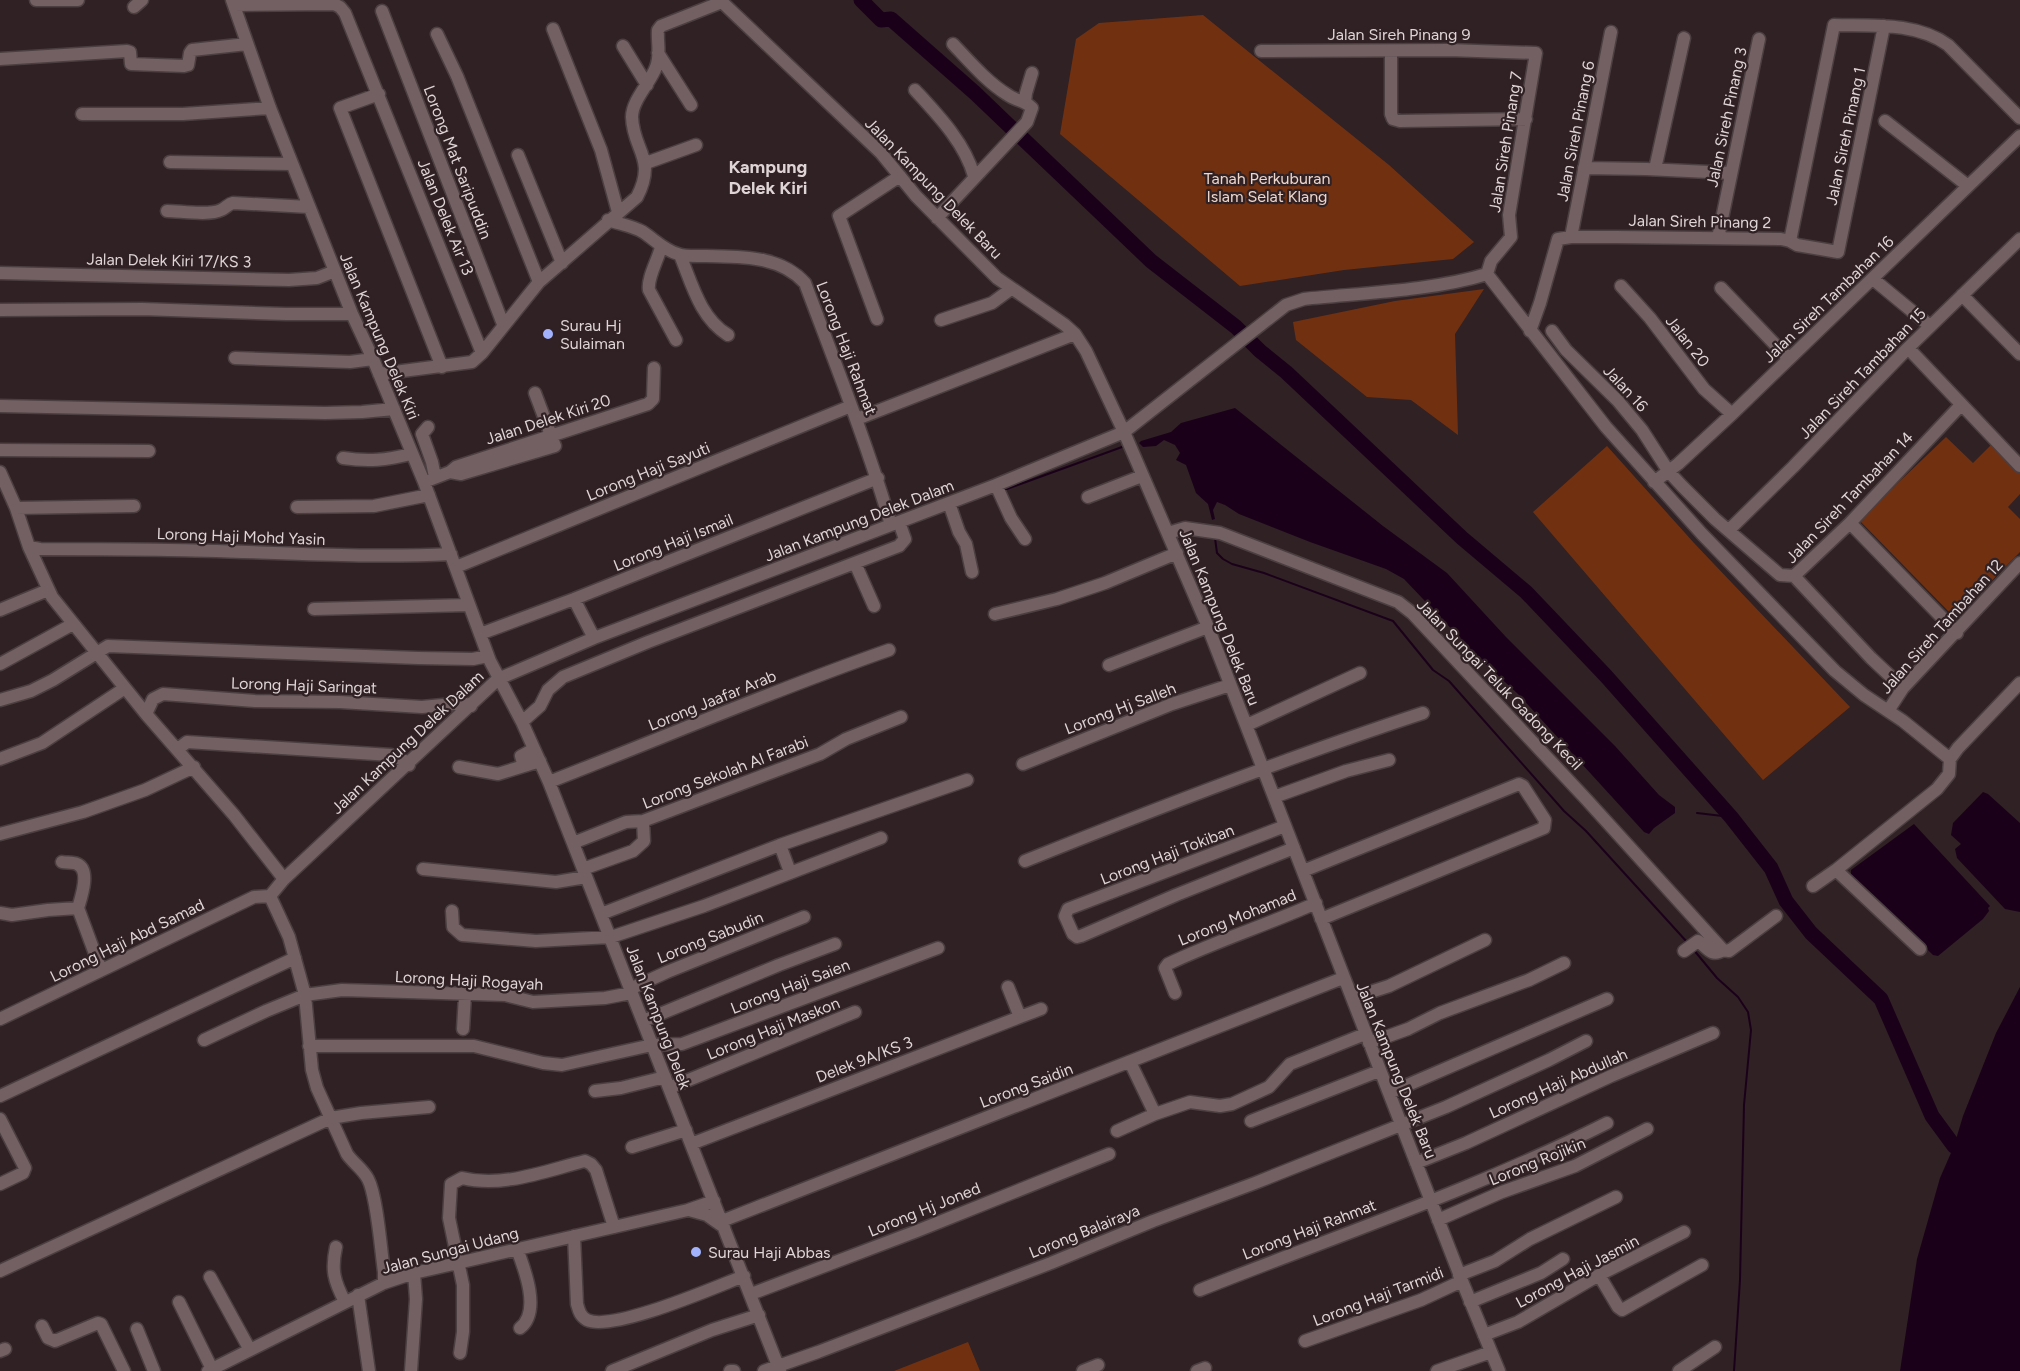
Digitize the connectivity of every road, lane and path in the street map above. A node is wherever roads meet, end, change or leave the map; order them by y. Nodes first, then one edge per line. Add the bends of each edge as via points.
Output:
1 (36, 0) edge
2 (78, 0) edge
3 (233, 2) edge
4 (382, 11) dead end
5 (1884, 26) junction
6 (553, 29) dead end
7 (1611, 32) dead end
8 (437, 34) dead end
9 (1684, 38) dead end
10 (1759, 39) dead end
11 (247, 44) junction
12 (953, 44) dead end
13 (623, 46) dead end
14 (1261, 51) dead end
15 (1391, 51) junction
16 (658, 52) junction
17 (1536, 53) joint
18 (0, 59) edge
19 (1032, 73) dead end
20 (647, 85) junction
21 (915, 90) dead end
22 (379, 94) junction
23 (1025, 102) junction
24 (691, 105) dead end
25 (270, 108) junction
26 (82, 114) dead end
27 (2020, 117) edge
28 (1526, 119) junction
29 (1885, 121) dead end
30 (2020, 136) edge
31 (696, 145) dead end
32 (518, 155) dead end
33 (170, 162) dead end
34 (646, 163) junction
35 (292, 164) junction
36 (1584, 168) junction
37 (1655, 169) junction
38 (1730, 174) junction
39 (900, 176) junction
40 (974, 176) junction
41 (1968, 186) junction
42 (309, 207) junction
43 (167, 211) dead end
44 (613, 216) junction
45 (937, 218) junction
46 (1571, 237) junction
47 (1718, 238) junction
48 (2020, 239) edge
49 (1790, 241) junction
50 (661, 247) junction
51 (680, 255) junction
52 (562, 263) junction
53 (0, 273) edge
54 (1487, 274) junction
55 (326, 275) junction
56 (1874, 279) junction
57 (539, 282) junction
58 (1621, 286) dead end
59 (1721, 288) dead end
60 (1011, 289) junction
61 (1962, 295) junction
62 (0, 310) edge
63 (352, 314) junction
64 (877, 319) dead end
65 (941, 320) dead end
66 (503, 324) junction
67 (1930, 326) junction
68 (1530, 331) junction
69 (1552, 331) dead end
70 (1076, 334) junction
71 (728, 335) dead end
72 (676, 340) dead end
73 (1908, 348) junction
74 (482, 353) junction
75 (2020, 354) edge
76 (235, 358) dead end
77 (373, 358) junction
78 (1789, 359) junction
79 (442, 366) junction
80 (654, 368) dead end
81 (379, 374) junction
82 (535, 393) dead end
83 (1961, 405) junction
84 (0, 406) edge
85 (851, 406) junction
86 (394, 409) junction
87 (1732, 414) junction
88 (857, 419) junction
89 (428, 427) dead end
90 (1124, 432) junction
91 (553, 441) junction
92 (0, 450) edge
93 (149, 452) dead end
94 (411, 454) junction
95 (343, 458) dead end
96 (2020, 466) edge
97 (0, 472) edge
98 (1669, 472) junction
99 (1142, 476) junction
100 (878, 478) junction
101 (430, 480) junction
102 (1654, 482) junction
103 (1000, 494) junction
104 (429, 495) junction
105 (1088, 496) dead end
106 (949, 503) junction
107 (134, 506) dead end
108 (297, 507) dead end
109 (16, 508) junction
110 (1850, 523) junction
111 (898, 526) junction
112 (1728, 530) junction
113 (1168, 534) junction
114 (1025, 539) dead end
115 (29, 547) junction
116 (1177, 553) junction
117 (451, 554) junction
118 (855, 563) junction
119 (2020, 563) edge
120 (456, 567) junction
121 (972, 572) dead end
122 (1794, 576) junction
123 (48, 590) junction
124 (574, 599) junction
125 (469, 604) junction
126 (874, 606) dead end
127 (314, 609) dead end
128 (0, 610) edge
129 (995, 614) dead end
130 (73, 624) junction
131 (1208, 627) junction
132 (1957, 633) junction
133 (480, 634) junction
134 (594, 638) junction
135 (890, 650) dead end
136 (98, 652) junction
137 (488, 656) junction
138 (0, 664) edge
139 (1109, 665) dead end
140 (1360, 674) dead end
141 (498, 679) junction
142 (2020, 683) edge
143 (1230, 685) junction
144 (125, 688) junction
145 (1903, 688) junction
146 (0, 700) edge
147 (471, 706) junction
148 (1888, 711) junction
149 (1424, 713) dead end
150 (147, 714) junction
151 (901, 717) dead end
152 (522, 722) junction
153 (1247, 725) junction
154 (178, 749) junction
155 (537, 755) junction
156 (0, 759) edge
157 (1950, 759) junction
158 (1389, 760) dead end
159 (1023, 764) dead end
160 (409, 765) junction
161 (194, 767) junction
162 (459, 767) dead end
163 (1263, 770) junction
164 (967, 780) dead end
165 (549, 782) junction
166 (1274, 797) junction
167 (643, 821) junction
168 (1286, 826) junction
169 (0, 834) edge
170 (880, 838) dead end
171 (573, 843) junction
172 (780, 845) junction
173 (1294, 848) junction
174 (1025, 861) dead end
175 (62, 862) dead end
176 (423, 868) dead end
177 (1836, 870) junction
178 (1304, 871) junction
179 (790, 872) junction
180 (584, 873) junction
181 (284, 879) junction
182 (1813, 886) dead end
183 (270, 896) junction
184 (1316, 903) junction
185 (78, 908) junction
186 (452, 911) dead end
187 (0, 913) edge
188 (601, 914) junction
189 (1776, 916) dead end
190 (804, 917) dead end
191 (1321, 918) junction
192 (611, 937) junction
193 (1485, 940) dead end
194 (835, 944) dead end
195 (938, 948) dead end
196 (1688, 948) dead end
197 (1720, 948) junction
198 (1920, 949) dead end
199 (295, 958) junction
200 (1564, 963) dead end
201 (101, 970) junction
202 (1343, 978) junction
203 (1008, 987) dead end
204 (631, 991) junction
205 (1175, 993) dead end
206 (305, 995) junction
207 (465, 995) junction
208 (1352, 998) junction
209 (1607, 999) dead end
210 (1041, 1009) dead end
211 (855, 1012) dead end
212 (1020, 1017) junction
213 (0, 1019) edge
214 (643, 1021) junction
215 (463, 1029) dead end
216 (1713, 1033) dead end
217 (1367, 1039) junction
218 (204, 1040) dead end
219 (1586, 1041) dead end
220 (309, 1046) junction
221 (652, 1046) junction
222 (1130, 1062) junction
223 (1380, 1071) junction
224 (667, 1083) junction
225 (595, 1091) dead end
226 (1389, 1093) junction
227 (0, 1096) edge
228 (429, 1107) dead end
229 (1155, 1114) junction
230 (331, 1118) junction
231 (1251, 1121) dead end
232 (1607, 1123) dead end
233 (1, 1124) edge
234 (1401, 1125) junction
235 (1647, 1129) dead end
236 (686, 1130) junction
237 (1117, 1131) dead end
238 (691, 1144) junction
239 (632, 1147) dead end
240 (1109, 1154) dead end
241 (1416, 1163) junction
242 (0, 1184) edge
243 (1616, 1197) dead end
244 (1430, 1200) junction
245 (714, 1201) junction
246 (688, 1210) junction
247 (1438, 1220) junction
248 (723, 1224) junction
249 (614, 1227) junction
250 (1684, 1232) dead end
251 (574, 1236) junction
252 (336, 1247) dead end
253 (517, 1249) junction
254 (1563, 1259) dead end
255 (459, 1262) junction
256 (1702, 1265) dead end
257 (0, 1271) edge
258 (414, 1273) junction
259 (1599, 1275) junction
260 (744, 1276) junction
261 (210, 1277) dead end
262 (1460, 1278) junction
263 (384, 1283) junction
264 (1200, 1290) dead end
265 (751, 1294) junction
266 (358, 1295) junction
267 (179, 1302) dead end
268 (345, 1302) junction
269 (1470, 1302) junction
270 (759, 1315) junction
271 (42, 1326) dead end
272 (520, 1328) dead end
273 (137, 1329) dead end
274 (1484, 1335) junction
275 (1305, 1341) dead end
276 (1715, 1347) dead end
277 (250, 1350) junction
278 (1491, 1352) junction
279 (460, 1353) dead end
280 (1098, 1365) dead end
281 (216, 1369) edge
282 (779, 1369) edge
283 (124, 1371) edge
284 (154, 1371) edge
285 (369, 1371) edge
286 (411, 1371) edge
287 (612, 1371) edge
288 (764, 1371) edge
289 (1083, 1371) edge
290 (1437, 1371) edge
291 (1499, 1371) edge
292 (1679, 1371) edge

1 - 2 street
3 - 11 street, Jalan Kampung Delek Kiri
3 - 22 street, Jalan Delek Air 13 via 340,7
4 - 66 street, Lorong Mat Saripuddin
5 - 27 street via 1935,35
5 - 49 street, Jalan Sireh Pinang 2 via 1834,25
5 - 49 street, Jalan Sireh Pinang 1 via 1838,252
6 - 44 street via 601,150
7 - 36 street, Jalan Sireh Pinang 6
8 - 57 street
9 - 37 street
10 - 38 street, Jalan Sireh Pinang 3
11 - 18 street via 192,50 188,65 184,66 131,64 127,51
11 - 25 street, Jalan Kampung Delek Kiri
12 - 23 street via 1009,97
13 - 20 street
14 - 15 street, Jalan Sireh Pinang 9
15 - 17 street, Jalan Sireh Pinang 9
15 - 28 street via 1393,119
16 - 20 street via 657,65
16 - 24 street
16 - 39 street, Jalan Kampung Delek Baru via 661,26 722,2 881,153
17 - 28 street, Jalan Sireh Pinang 7
19 - 23 street
20 - 34 street via 632,114
21 - 40 street via 962,148
22 - 74 street, Jalan Delek Air 13
22 - 79 street via 340,108
23 - 40 street via 1032,108 1028,122
25 - 26 street via 183,114
25 - 35 street, Jalan Kampung Delek Kiri
28 - 54 street, Jalan Sireh Pinang 7 via 1509,215 1511,237 1491,261
29 - 41 street
30 - 41 street, Jalan Sireh Tambahan 16
31 - 34 street
32 - 52 street
33 - 35 street
34 - 44 street via 637,197
35 - 42 street, Jalan Kampung Delek Kiri
36 - 37 street
36 - 46 street, Jalan Sireh Pinang 6
37 - 38 street
38 - 47 street, Jalan Sireh Pinang 3
39 - 45 street, Jalan Kampung Delek Baru
39 - 64 street via 839,216
40 - 45 street
41 - 56 street, Jalan Sireh Tambahan 16
42 - 43 street via 233,203 208,212
42 - 55 street, Jalan Kampung Delek Kiri
44 - 50 street, Lorong Haji Rahmat
44 - 52 street
45 - 60 street, Jalan Kampung Delek Baru
46 - 47 street, Jalan Sireh Pinang 2
46 - 68 street via 1556,242
47 - 49 street, Jalan Sireh Pinang 2
48 - 61 street, Jalan Sireh Tambahan 15
50 - 51 street, Lorong Haji Rahmat
50 - 72 street via 649,290
51 - 71 street via 704,312
51 - 85 street, Lorong Haji Rahmat via 753,257 781,265 800,277
52 - 57 street
53 - 55 street, Jalan Delek Kiri 17/KS 3 via 288,280
54 - 68 street
54 - 90 street, Jalan Kampung Delek Dalam via 1429,285 1304,299 1286,305
55 - 63 street, Jalan Kampung Delek Kiri
56 - 67 street
56 - 78 street, Jalan Sireh Tambahan 16
57 - 66 street
58 - 87 street, Jalan 20 via 1704,389
59 - 78 street
60 - 65 street via 992,303
60 - 70 street, Jalan Kampung Delek Baru
61 - 67 street, Jalan Sireh Tambahan 15
61 - 75 street
62 - 63 street
63 - 77 street, Jalan Kampung Delek Kiri
66 - 74 street
67 - 73 street, Jalan Sireh Tambahan 15
68 - 102 street
69 - 98 street, Jalan 16 via 1618,401
70 - 88 street
70 - 90 street, Jalan Kampung Delek Baru
73 - 83 street
73 - 112 street, Jalan Sireh Tambahan 15
74 - 79 street via 472,362
76 - 77 street via 350,362
77 - 81 street, Jalan Kampung Delek Kiri
78 - 87 street, Jalan Sireh Tambahan 16
79 - 81 street
80 - 91 street, Jalan Delek Kiri 20 via 651,402
81 - 86 street, Jalan Kampung Delek Kiri
82 - 91 street
83 - 96 street
83 - 110 street, Jalan Sireh Tambahan 14
84 - 86 street via 326,413
85 - 88 street, Lorong Haji Rahmat
85 - 120 street, Lorong Haji Sayuti
86 - 94 street, Jalan Kampung Delek Kiri
87 - 98 street, Jalan Sireh Tambahan 16
88 - 100 street, Lorong Haji Rahmat
89 - 101 street via 422,434 432,462
90 - 99 street, Jalan Kampung Delek Baru
90 - 103 street, Jalan Kampung Delek Dalam
91 - 101 street, Jalan Delek Kiri 20 via 456,466 456,473
92 - 93 street
94 - 95 street via 366,462
94 - 101 street, Jalan Kampung Delek Kiri
97 - 109 street
98 - 102 street, Jalan Sireh Tambahan 16
98 - 112 street, Jalan 16
99 - 105 street
99 - 113 street, Jalan Kampung Delek Baru
100 - 111 street, Lorong Haji Rahmat
100 - 124 street, Lorong Haji Ismail
101 - 104 street, Jalan Kampung Delek Kiri
102 - 148 street via 1835,671
103 - 106 street, Jalan Kampung Delek Dalam
103 - 114 street
104 - 108 street via 374,506
104 - 117 street, Jalan Kampung Delek Kiri
106 - 111 street, Jalan Kampung Delek Dalam
106 - 121 street via 966,544
107 - 109 street
109 - 115 street
110 - 122 street, Jalan Sireh Tambahan 14
110 - 132 street
111 - 118 street via 905,539 903,543
111 - 134 street, Jalan Kampung Delek Dalam
112 - 122 street, Jalan 16 via 1780,574
113 - 116 street, Jalan Kampung Delek Baru
113 - 197 street, Jalan Sungai Teluk Gadong Kecil via 1185,528 1220,533 1398,602 1586,799
115 - 117 street, Lorong Haji Mohd Yasin via 326,556
115 - 123 street
116 - 129 street via 1057,599
116 - 131 street, Jalan Kampung Delek Baru
117 - 120 street, Jalan Kampung Delek Kiri
118 - 126 street
118 - 152 street via 564,677
119 - 132 street, Jalan Sireh Tambahan 12
120 - 125 street, Jalan Kampung Delek Kiri
122 - 145 street, Jalan Sireh Tambahan 14
123 - 128 street
123 - 130 street
124 - 133 street, Lorong Haji Ismail
124 - 134 street
125 - 127 street
125 - 133 street, Jalan Kampung Delek Kiri
130 - 136 street
130 - 138 street
131 - 139 street
131 - 143 street, Jalan Kampung Delek Baru
132 - 145 street, Jalan Sireh Tambahan 12
133 - 137 street, Jalan Kampung Delek Kiri
134 - 141 street, Jalan Kampung Delek Dalam
135 - 165 street, Lorong Jaafar Arab via 809,678
136 - 137 street via 108,646 125,645 418,658
136 - 144 street
136 - 146 street via 31,691
137 - 141 street, Jalan Kampung Delek Kiri
140 - 153 street
141 - 147 street, Jalan Kampung Delek Dalam
141 - 152 street, Jalan Kampung Delek
142 - 157 street
143 - 153 street, Jalan Kampung Delek Baru
143 - 159 street, Lorong Hj Salleh
144 - 150 street
144 - 156 street via 42,743
145 - 148 street, Jalan Sireh Tambahan 12
147 - 150 street, Lorong Haji Saringat via 255,701 163,694 153,699
147 - 160 street, Jalan Kampung Delek Dalam
148 - 157 street
149 - 163 street
150 - 154 street
151 - 167 street, Lorong Sekolah Al Farabi via 820,754
152 - 155 street, Jalan Kampung Delek
153 - 163 street, Jalan Kampung Delek Baru
154 - 160 street via 187,742 391,755
154 - 161 street
155 - 162 street via 521,756 524,766 498,774
155 - 165 street, Jalan Kampung Delek
157 - 177 street via 1949,774 1937,789
158 - 166 street
160 - 181 street, Jalan Kampung Delek Dalam
161 - 169 street via 146,790
161 - 181 street
163 - 166 street, Jalan Kampung Delek Baru
163 - 174 street
164 - 172 street
165 - 171 street, Jalan Kampung Delek
166 - 168 street, Jalan Kampung Delek Baru
167 - 171 street, Lorong Sekolah Al Farabi via 626,822
167 - 180 street via 644,841 633,851
168 - 173 street, Jalan Kampung Delek Baru
168 - 173 street, Lorong Haji Tokiban via 1068,909 1065,916 1073,934 1081,936
170 - 179 street
171 - 180 street, Jalan Kampung Delek
172 - 179 street
172 - 188 street
173 - 178 street, Jalan Kampung Delek Baru
175 - 185 street via 82,868 85,886
176 - 180 street via 556,882
177 - 182 street
177 - 198 street
178 - 184 street, Jalan Kampung Delek Baru
178 - 191 street via 1519,784 1545,820 1544,828
179 - 192 street
180 - 188 street, Jalan Kampung Delek
181 - 183 street, Jalan Kampung Delek Dalam
183 - 199 street via 284,921
183 - 201 street, Lorong Haji Abd Samad via 254,897
184 - 191 street, Jalan Kampung Delek Baru
184 - 205 street, Lorong Mohamad via 1168,964 1165,968
185 - 187 street
185 - 201 street
186 - 192 street via 453,927 462,935 536,941
188 - 192 street, Jalan Kampung Delek
189 - 197 street via 1729,951
190 - 204 street, Lorong Sabudin via 667,972
191 - 202 street, Jalan Kampung Delek Baru
192 - 204 street, Jalan Kampung Delek
193 - 208 street via 1389,986
194 - 214 street
195 - 221 street, Lorong Haji Saien via 706,1037 676,1046
196 - 197 street via 1698,941 1715,954
199 - 206 street
199 - 227 street
200 - 217 street via 1407,1029
201 - 213 street, Lorong Haji Abd Samad
202 - 208 street, Jalan Kampung Delek Baru
202 - 222 street, Lorong Saidin
203 - 212 street
204 - 207 street, Lorong Haji Rogayah via 605,998 533,1002 505,995
204 - 214 street, Jalan Kampung Delek
206 - 207 street, Lorong Haji Rogayah via 342,990
206 - 218 street, Lorong Haji Rogayah
206 - 220 street
207 - 215 street
208 - 217 street, Jalan Kampung Delek Baru
209 - 226 street
210 - 212 street, Delek 9A/KS 3
211 - 224 street, Lorong Haji Maskon
212 - 238 street, Delek 9A/KS 3
214 - 221 street, Jalan Kampung Delek
216 - 241 street, Lorong Haji Abdullah
217 - 223 street, Jalan Kampung Delek Baru
217 - 229 street via 1290,1064 1269,1087 1232,1104 1190,1102
219 - 234 street, Lorong Balairaya
220 - 221 street, Lorong Haji Saien via 474,1046 562,1065
220 - 230 street via 317,1088
221 - 224 street, Jalan Kampung Delek
222 - 229 street
222 - 248 street, Lorong Saidin
223 - 226 street, Jalan Kampung Delek Baru
223 - 231 street
224 - 225 street, Lorong Haji Maskon
224 - 236 street, Jalan Kampung Delek
226 - 234 street, Jalan Kampung Delek Baru
228 - 230 street
229 - 237 street
230 - 257 street
230 - 263 street via 352,1162 368,1178 373,1193
232 - 244 street, Lorong Haji Rahmat
233 - 242 street via 25,1168 23,1173
234 - 241 street, Jalan Kampung Delek Baru
234 - 282 street, Lorong Balairaya
235 - 247 street, Lorong Rojikin via 1575,1166
236 - 238 street, Jalan Kampung Delek
236 - 239 street
238 - 245 street, Jalan Kampung Delek
240 - 265 street, Lorong Hj Joned
241 - 244 street, Jalan Kampung Delek Baru
243 - 262 street, Lorong Haji Tarmidi
244 - 247 street, Jalan Kampung Delek Baru
244 - 264 street, Lorong Haji Rahmat
245 - 246 street, Jalan Sungai Udang
245 - 248 street, Jalan Kampung Delek
246 - 248 street
246 - 249 street, Jalan Sungai Udang
247 - 262 street, Jalan Kampung Delek Baru
248 - 260 street, Jalan Kampung Delek
249 - 251 street, Jalan Sungai Udang
249 - 255 street via 596,1170 585,1161 511,1180 478,1182 462,1178 452,1184 450,1218
250 - 259 street, Lorong Haji Jasmin
251 - 253 street, Jalan Sungai Udang
251 - 260 street via 577,1304 586,1320 598,1322 638,1315
252 - 268 street via 332,1265
253 - 255 street, Jalan Sungai Udang
253 - 272 street via 531,1310 527,1323
254 - 269 street via 1541,1273
255 - 258 street, Jalan Sungai Udang
255 - 279 street via 463,1285
256 - 259 street via 1622,1310
258 - 263 street, Jalan Sungai Udang
258 - 286 street
259 - 274 street, Lorong Haji Jasmin via 1518,1322
260 - 265 street, Jalan Kampung Delek
261 - 277 street
262 - 269 street, Jalan Kampung Delek Baru
262 - 275 street, Lorong Haji Tarmidi via 1421,1300
263 - 266 street, Jalan Sungai Udang
265 - 270 street, Jalan Kampung Delek
266 - 268 street, Jalan Sungai Udang
266 - 285 street
267 - 281 street
268 - 277 street, Jalan Sungai Udang
269 - 274 street, Jalan Kampung Delek Baru
270 - 282 street, Jalan Kampung Delek
270 - 287 street
271 - 283 street via 48,1338 56,1341 101,1324
273 - 284 street
274 - 278 street, Jalan Kampung Delek Baru
276 - 292 street
277 - 281 street, Jalan Sungai Udang
278 - 290 street
278 - 291 street, Jalan Kampung Delek Baru
280 - 289 street
282 - 288 street, Lorong Balairaya

